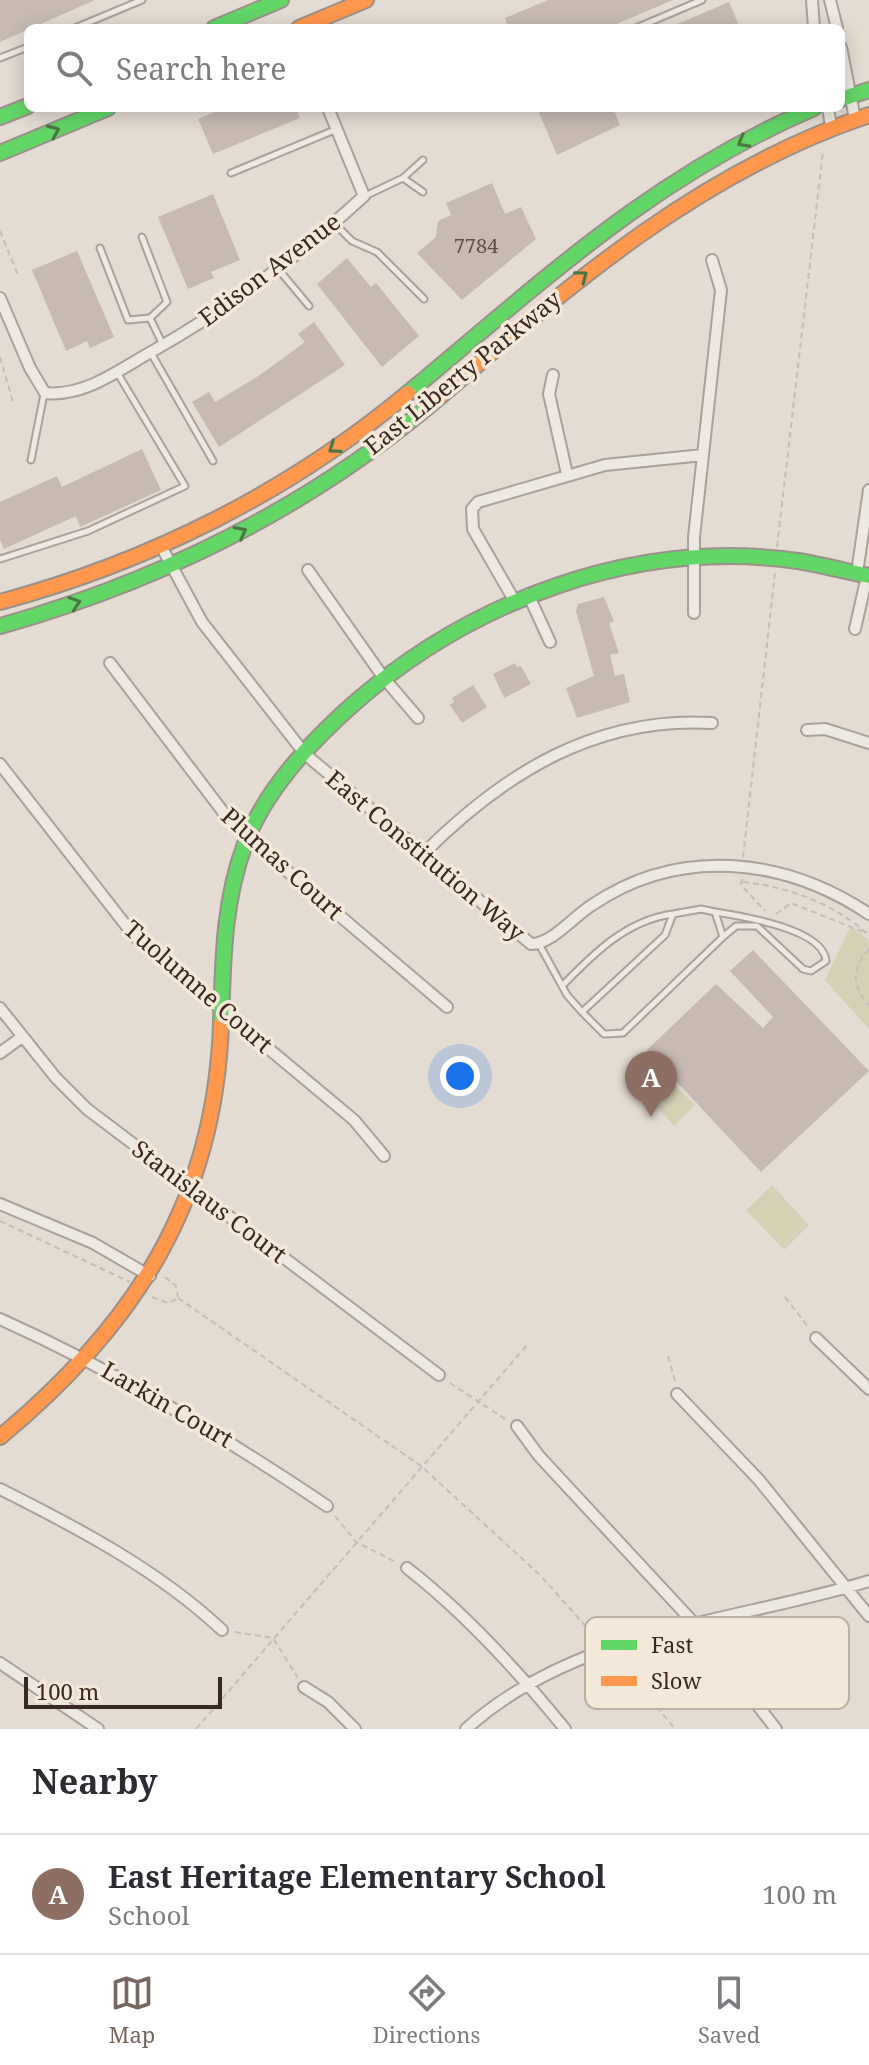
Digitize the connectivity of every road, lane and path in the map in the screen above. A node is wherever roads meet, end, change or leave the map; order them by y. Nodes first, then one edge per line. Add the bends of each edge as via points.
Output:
1 (142, 0) edge
2 (366, 0) edge
3 (702, 0) edge
4 (812, 0) edge
5 (830, 0) edge
6 (272, 2) edge
7 (85, 24) edge
8 (223, 24) edge
9 (309, 24) edge
10 (645, 24) edge
11 (814, 24) edge
12 (836, 24) edge
13 (24, 49) edge
14 (0, 58) edge
15 (869, 90) edge
16 (846, 97) edge
17 (24, 108) edge
18 (98, 112) edge
19 (330, 112) edge
20 (806, 112) edge
21 (829, 112) edge
22 (0, 117) edge
23 (862, 117) edge
24 (831, 126) junction
25 (337, 129) junction
26 (823, 151) dead end
27 (0, 153) edge
28 (423, 160) dead end
29 (231, 173) dead end
30 (403, 178) junction
31 (423, 192) dead end
32 (364, 196) junction
33 (334, 224) junction
34 (0, 231) edge
35 (142, 237) dead end
36 (100, 248) dead end
37 (712, 260) dead end
38 (279, 269) junction
39 (18, 275) dead end
40 (0, 298) edge
41 (424, 299) dead end
42 (309, 306) dead end
43 (150, 318) junction
44 (163, 346) junction
45 (150, 353) junction
46 (0, 357) edge
47 (117, 372) junction
48 (553, 375) dead end
49 (45, 393) junction
50 (13, 402) dead end
51 (703, 455) junction
52 (31, 460) dead end
53 (213, 461) dead end
54 (567, 474) junction
55 (869, 490) edge
56 (777, 543) dead end
57 (161, 546) junction
58 (0, 559) edge
59 (693, 559) junction
60 (171, 567) junction
61 (308, 570) dead end
62 (865, 575) edge
63 (775, 579) dead end
64 (521, 597) junction
65 (0, 602) edge
66 (694, 613) dead end
67 (0, 626) edge
68 (855, 629) dead end
69 (550, 642) dead end
70 (110, 663) dead end
71 (383, 677) junction
72 (418, 718) dead end
73 (712, 723) dead end
74 (807, 730) dead end
75 (869, 743) edge
76 (305, 754) junction
77 (0, 764) edge
78 (248, 839) junction
79 (744, 849) dead end
80 (423, 854) junction
81 (715, 912) junction
82 (673, 914) junction
83 (869, 914) edge
84 (868, 934) edge
85 (723, 937) junction
86 (539, 944) junction
87 (869, 949) edge
88 (563, 985) junction
89 (869, 1005) edge
90 (221, 1007) junction
91 (447, 1007) dead end
92 (0, 1008) edge
93 (582, 1012) junction
94 (22, 1037) junction
95 (0, 1053) edge
96 (384, 1156) dead end
97 (192, 1188) junction
98 (0, 1204) edge
99 (0, 1221) edge
100 (126, 1280) dead end
101 (155, 1281) junction
102 (785, 1297) dead end
103 (153, 1298) dead end
104 (178, 1298) junction
105 (0, 1319) edge
106 (816, 1338) joint
107 (527, 1345) dead end
108 (668, 1356) dead end
109 (88, 1359) junction
110 (439, 1375) joint
111 (869, 1389) edge
112 (677, 1394) joint
113 (475, 1402) junction
114 (517, 1426) joint
115 (0, 1437) edge
116 (421, 1466) junction
117 (0, 1489) edge
118 (327, 1506) joint
119 (356, 1542) junction
120 (407, 1568) joint
121 (869, 1581) edge
122 (848, 1587) junction
123 (869, 1616) edge
124 (688, 1617) edge
125 (715, 1617) edge
126 (585, 1624) edge
127 (222, 1630) joint
128 (273, 1638) junction
129 (585, 1658) edge
130 (0, 1663) edge
131 (527, 1683) junction
132 (304, 1687) joint
133 (658, 1709) edge
134 (760, 1709) edge
135 (98, 1729) edge
136 (196, 1729) edge
137 (355, 1729) edge
138 (466, 1729) edge
139 (565, 1729) edge
140 (675, 1729) edge
141 (776, 1729) edge

1 - 7 lane
2 - 9 street
3 - 10 lane
4 - 11 street
5 - 12 street
6 - 8 street
13 - 14 lane
15 - 16 street
16 - 23 street
17 - 22 street
27 -> 18 street
19 - 25 street, Edison Avenue
20 -> 57 street, East Liberty Parkway via 742,142 607,230 330,451 219,518
21 - 24 street
23 - 24 street, East Liberty Parkway
60 -> 24 street, East Liberty Parkway via 276,513 385,441 531,316 628,242 751,164
25 - 29 lane
25 - 32 street, Edison Avenue
26 - 56 path
28 - 30 lane
30 - 31 lane
30 - 32 lane
32 - 33 street, Edison Avenue
33 - 38 street, Edison Avenue
33 - 41 lane via 352,241 377,252
34 - 39 path
35 - 43 lane via 167,302
36 - 43 lane via 128,320
37 - 51 street via 721,290
38 - 42 lane
38 - 44 street, Edison Avenue
40 - 49 street
43 - 44 lane
44 - 45 street, Edison Avenue
45 - 47 street, Edison Avenue
45 - 53 lane
46 - 50 path
47 - 49 street, Edison Avenue via 65,395
47 - 58 lane via 185,486 88,531
48 - 54 street via 549,394
49 - 52 lane
51 - 54 street via 630,461
51 - 59 street
54 - 64 street via 488,498 472,509 473,529
55 - 62 street
57 - 60 street, East Constitution Way
57 - 65 street, East Liberty Parkway via 68,583
59 - 62 street via 776,559
59 - 64 street via 599,571
59 - 66 street
67 -> 60 street, East Liberty Parkway
60 - 76 street, East Constitution Way via 202,622
61 - 71 street
62 - 68 street
63 - 79 path
64 - 69 street
64 - 71 street via 438,639
70 - 78 street, Plumas Court
71 - 72 street
71 - 76 street
73 - 80 street via 645,724 573,746 496,791
74 - 75 street via 825,729
76 - 78 street via 277,788
76 - 80 street, East Constitution Way
77 - 90 street, Tuolumne Court via 111,911 162,962
78 - 90 street via 224,922
78 - 91 street, Plumas Court
80 - 86 street, East Constitution Way via 522,939
81 - 82 lane
81 - 85 lane
81 - 85 lane via 787,928 821,948 826,961 811,971 803,969 757,926 736,926
82 - 88 lane via 614,938
82 - 93 lane via 665,935
83 - 86 street, East Constitution Way via 837,894 782,872 686,867 617,890
84 - 84 path via 809,898 741,882 771,916 791,903
85 - 93 lane via 623,1033 604,1034
86 - 88 lane
87 - 89 path via 855,978
88 - 93 lane
90 - 96 street, Tuolumne Court via 354,1120
90 - 97 street via 217,1090
92 - 94 street, Stanislaus Court
94 - 95 street
94 - 97 street, Stanislaus Court via 80,1103
97 - 101 street
97 - 110 street, Stanislaus Court
98 - 101 street via 93,1243
99 - 100 path
101 - 104 path via 165,1277 176,1286
101 - 109 street
102 - 106 path
103 - 104 path via 168,1303
104 - 116 path
105 - 109 street, Larkin Court
106 - 111 street
107 - 113 path
108 - 112 path
109 - 115 street
109 - 118 street, Larkin Court via 209,1428
110 - 113 path
112 - 122 street via 759,1480
113 - 114 path
113 - 116 path
114 - 124 street
116 - 119 path
116 - 126 path via 509,1545
117 - 127 street via 87,1533
118 - 119 path
119 - 120 path
119 - 128 path
120 - 131 street via 437,1591
121 - 122 street
122 - 123 street
122 - 125 street
127 - 128 path
128 - 132 path
128 - 136 path
129 - 131 street
130 - 135 street
131 - 138 street
131 - 139 street
132 - 137 street
133 - 140 path
134 - 141 street

